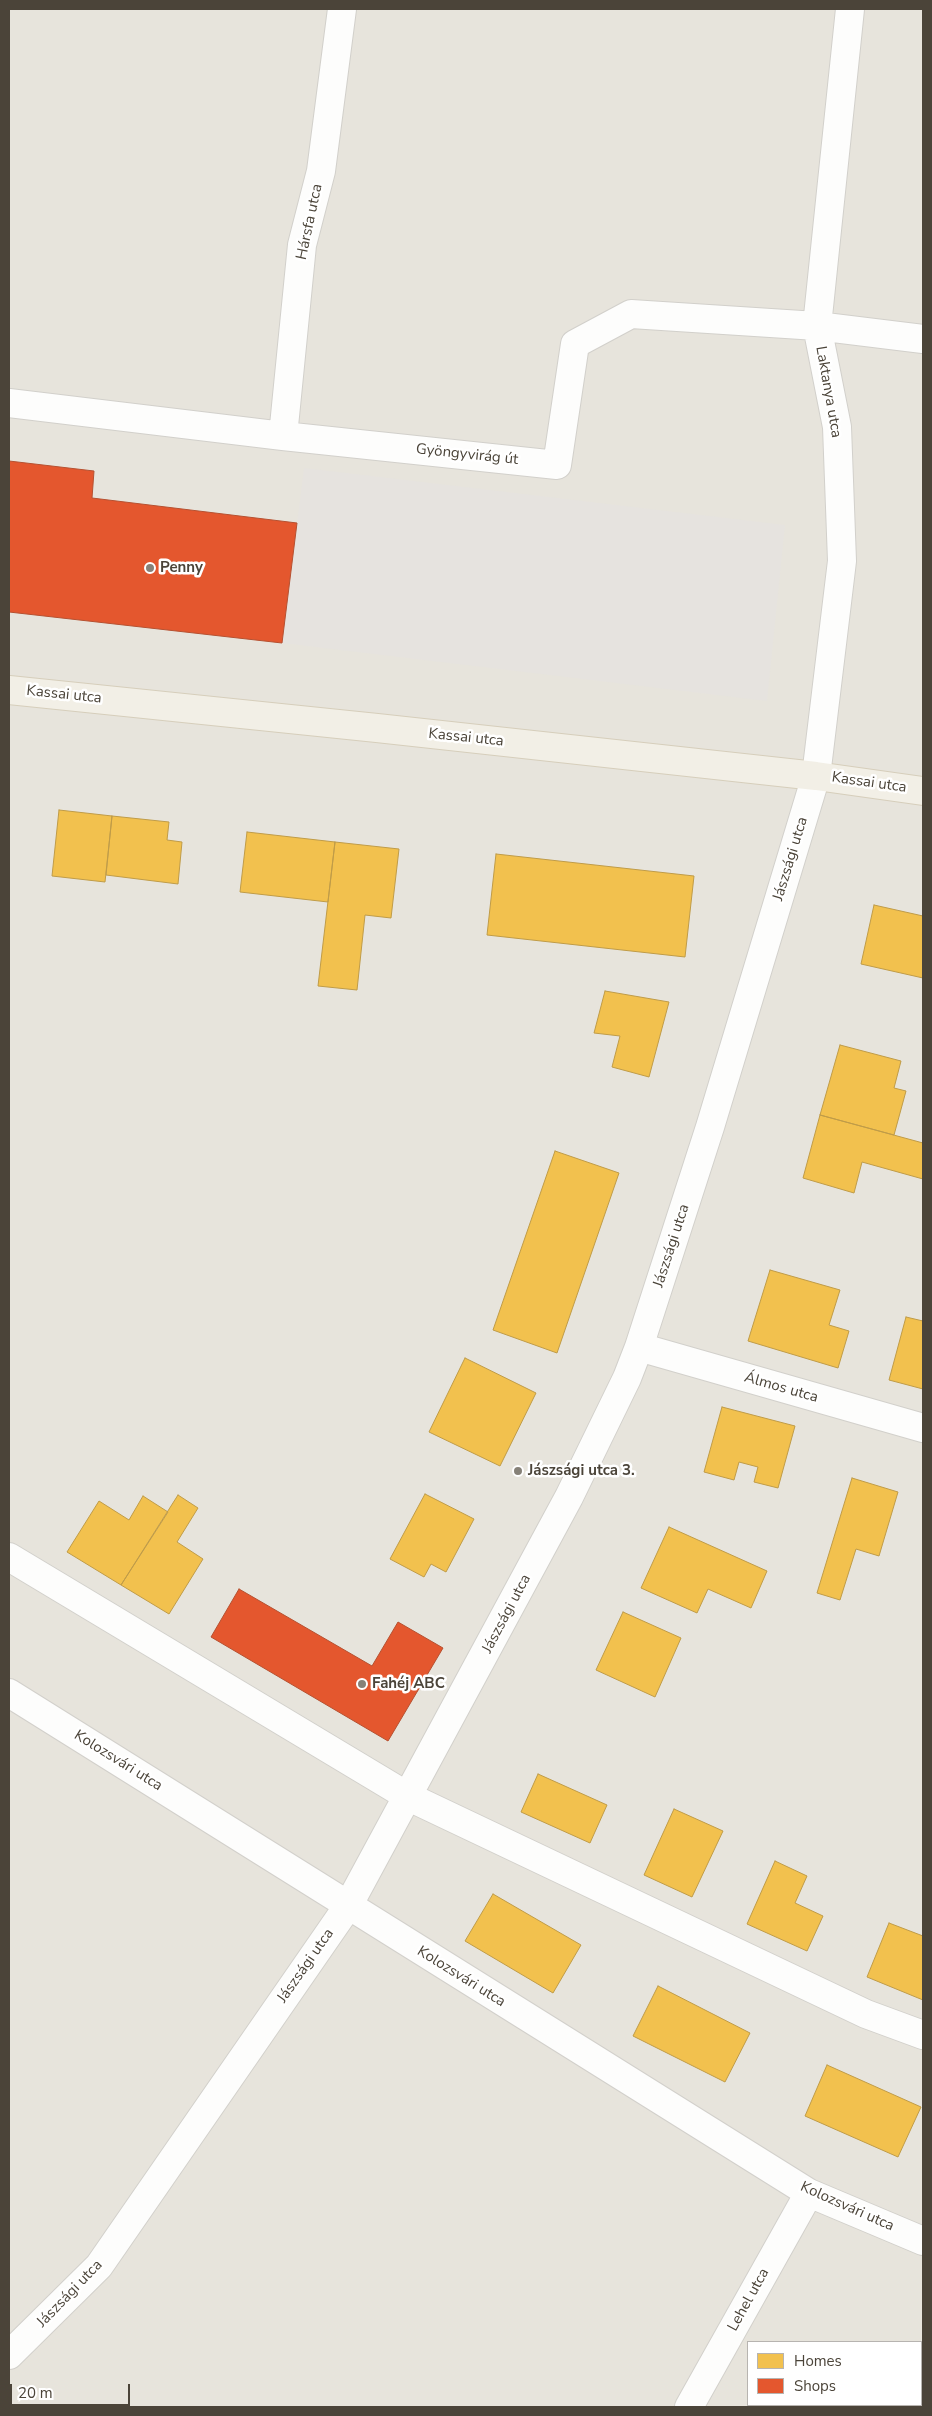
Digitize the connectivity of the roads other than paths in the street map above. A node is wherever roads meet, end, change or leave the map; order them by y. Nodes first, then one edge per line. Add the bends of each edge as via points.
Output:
1 (342, 9) edge
2 (850, 9) edge
3 (817, 326) junction
4 (923, 339) edge
5 (9, 403) edge
6 (283, 436) junction
7 (9, 690) edge
8 (816, 776) junction
9 (923, 791) edge
10 (639, 1347) junction
11 (923, 1428) edge
12 (9, 1557) edge
13 (9, 1693) edge
14 (409, 1797) junction
15 (348, 1906) junction
16 (923, 2035) edge
17 (809, 2193) junction
18 (923, 2241) edge
19 (9, 2355) edge
20 (689, 2407) edge

1 - 6 street, Hársfa utca via 321,171 302,245
2 - 3 street, Laktanya utca
3 - 4 street
3 - 6 street, Gyöngyvirág út via 631,314 575,344 557,465
3 - 8 street, Laktanya utca via 837,427 842,561
5 - 6 street, Gyöngyvirág út
7 - 8 main road, Kassai utca
8 - 9 main road, Kassai utca
8 - 10 street, Jászsági utca via 710,1127
10 - 11 street, Álmos utca
10 - 14 street, Jászsági utca via 628,1378 570,1497
12 - 14 street
13 - 15 street, Kolozsvári utca
14 - 15 street, Jászsági utca
14 - 16 street via 866,2014
15 - 17 street, Kolozsvári utca
15 - 19 street, Jászsági utca via 99,2266
17 - 18 street, Kolozsvári utca
17 - 20 street, Lehel utca

